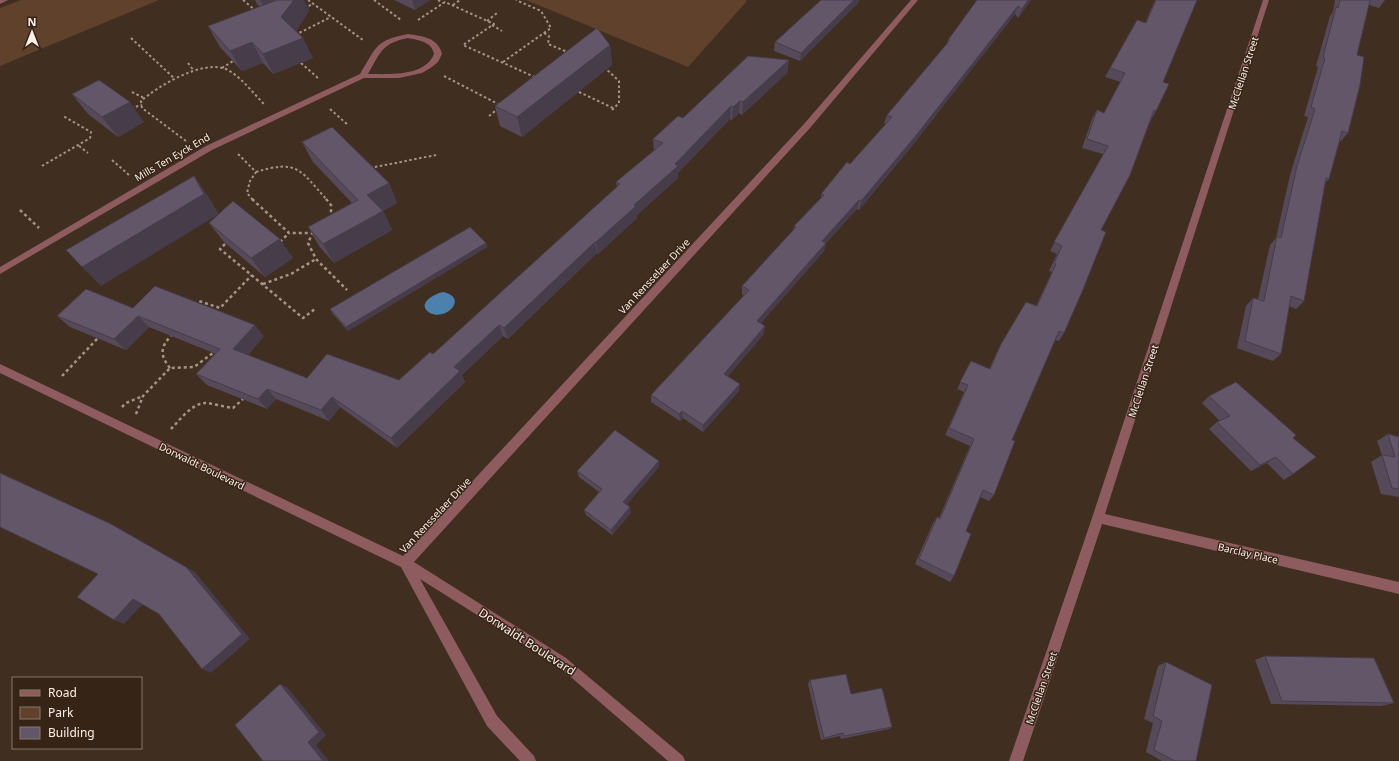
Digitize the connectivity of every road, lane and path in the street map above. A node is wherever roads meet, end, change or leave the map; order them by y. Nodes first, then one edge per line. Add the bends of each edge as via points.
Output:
1 (5, 0) edge
2 (243, 0) edge
3 (308, 0) edge
4 (376, 0) edge
5 (438, 0) edge
6 (460, 0) edge
7 (516, 0) edge
8 (915, 0) edge
9 (1266, 0) edge
10 (0, 2) edge
11 (443, 3) junction
12 (313, 4) junction
13 (453, 5) junction
14 (298, 11) dead end
15 (497, 13) dead end
16 (260, 14) edge
17 (331, 17) junction
18 (417, 20) dead end
19 (487, 21) junction
20 (405, 23) dead end
21 (491, 25) junction
22 (502, 30) dead end
23 (544, 33) junction
24 (131, 38) dead end
25 (289, 38) edge
26 (364, 41) dead end
27 (576, 56) edge
28 (233, 62) edge
29 (502, 62) junction
30 (188, 63) dead end
31 (301, 63) dead end
32 (597, 65) edge
33 (428, 67) junction
34 (222, 68) junction
35 (194, 71) junction
36 (539, 73) edge
37 (313, 74) dead end
38 (363, 76) junction
39 (534, 77) junction
40 (175, 79) junction
41 (532, 83) edge
42 (132, 92) dead end
43 (579, 92) edge
44 (144, 98) junction
45 (142, 105) junction
46 (614, 108) junction
47 (127, 109) dead end
48 (330, 109) dead end
49 (611, 111) dead end
50 (63, 116) dead end
51 (489, 116) dead end
52 (276, 117) junction
53 (348, 125) dead end
54 (79, 146) junction
55 (88, 153) dead end
56 (201, 153) junction
57 (238, 154) dead end
58 (436, 155) dead end
59 (112, 160) dead end
60 (42, 166) dead end
61 (364, 170) edge
62 (256, 172) junction
63 (127, 174) dead end
64 (20, 210) dead end
65 (329, 219) edge
66 (37, 226) dead end
67 (316, 230) edge
68 (289, 233) junction
69 (311, 233) junction
70 (226, 244) edge
71 (277, 245) dead end
72 (316, 259) junction
73 (0, 272) edge
74 (252, 275) junction
75 (263, 284) junction
76 (347, 290) dead end
77 (192, 308) edge
78 (315, 309) dead end
79 (171, 336) edge
80 (98, 338) edge
81 (213, 353) edge
82 (0, 368) edge
83 (170, 368) junction
84 (48, 391) junction
85 (243, 399) edge
86 (124, 428) junction
87 (158, 444) junction
88 (1098, 518) junction
89 (405, 563) junction
90 (1399, 588) edge
91 (529, 761) edge
92 (678, 761) edge
93 (1016, 761) edge

1 - 10 street
2 - 16 path
3 - 12 path
4 - 20 path
5 - 11 path
6 - 13 path
7 - 23 path via 541,11 551,28
8 - 89 street, Van Rensselaer Drive via 808,126
9 - 88 street, McClellan Street
11 - 13 path
11 - 18 path
12 - 14 path
12 - 17 path
13 - 19 path
15 - 19 path
17 - 25 path
17 - 26 path
19 - 21 path via 494,24
21 - 22 path
21 - 29 path via 463,45
23 - 27 path via 549,36 548,44
23 - 29 path
24 - 40 path
28 - 34 path
29 - 39 path
30 - 35 path
31 - 37 path
32 - 46 path via 619,82 619,103
33 - 38 street, Mills Ten Eyck End via 411,74
33 - 38 street via 434,61 438,48 427,39 408,36 390,40 377,49
33 - 51 path via 502,106
34 - 35 path
34 - 52 path via 233,74
35 - 40 path
36 - 39 path
38 - 52 street, Mills Ten Eyck End
39 - 41 path via 538,79
40 - 44 path
42 - 44 path
43 - 46 path
44 - 45 path via 141,101
45 - 47 path
45 - 56 path via 142,108
46 - 49 path
48 - 53 path
50 - 54 path via 91,132 90,138
52 - 56 street, Mills Ten Eyck End
54 - 55 path
54 - 60 path
56 - 73 street, Mills Ten Eyck End
57 - 62 path
58 - 61 path
59 - 63 path
62 - 65 path via 276,166 295,167 331,205 332,215
62 - 68 path via 247,193
64 - 66 path
67 - 69 path
68 - 69 path
68 - 71 path
69 - 72 path via 308,243
70 - 74 path via 220,249
72 - 75 path via 285,277
72 - 76 path
74 - 75 path
74 - 77 path via 220,308 199,301
75 - 78 path via 303,318
79 - 83 path via 161,352 163,361
80 - 84 path
81 - 83 path via 199,366 186,370
82 - 84 street, Dorwaldt Boulevard
83 - 86 path via 143,396 139,410
84 - 86 street, Dorwaldt Boulevard
85 - 87 path via 233,408 206,403 194,406
86 - 87 street, Dorwaldt Boulevard
87 - 89 street, Dorwaldt Boulevard
88 - 90 street, Barclay Place
88 - 93 street, McClellan Street
89 - 91 street via 492,721
89 - 92 street, Dorwaldt Boulevard via 562,662

